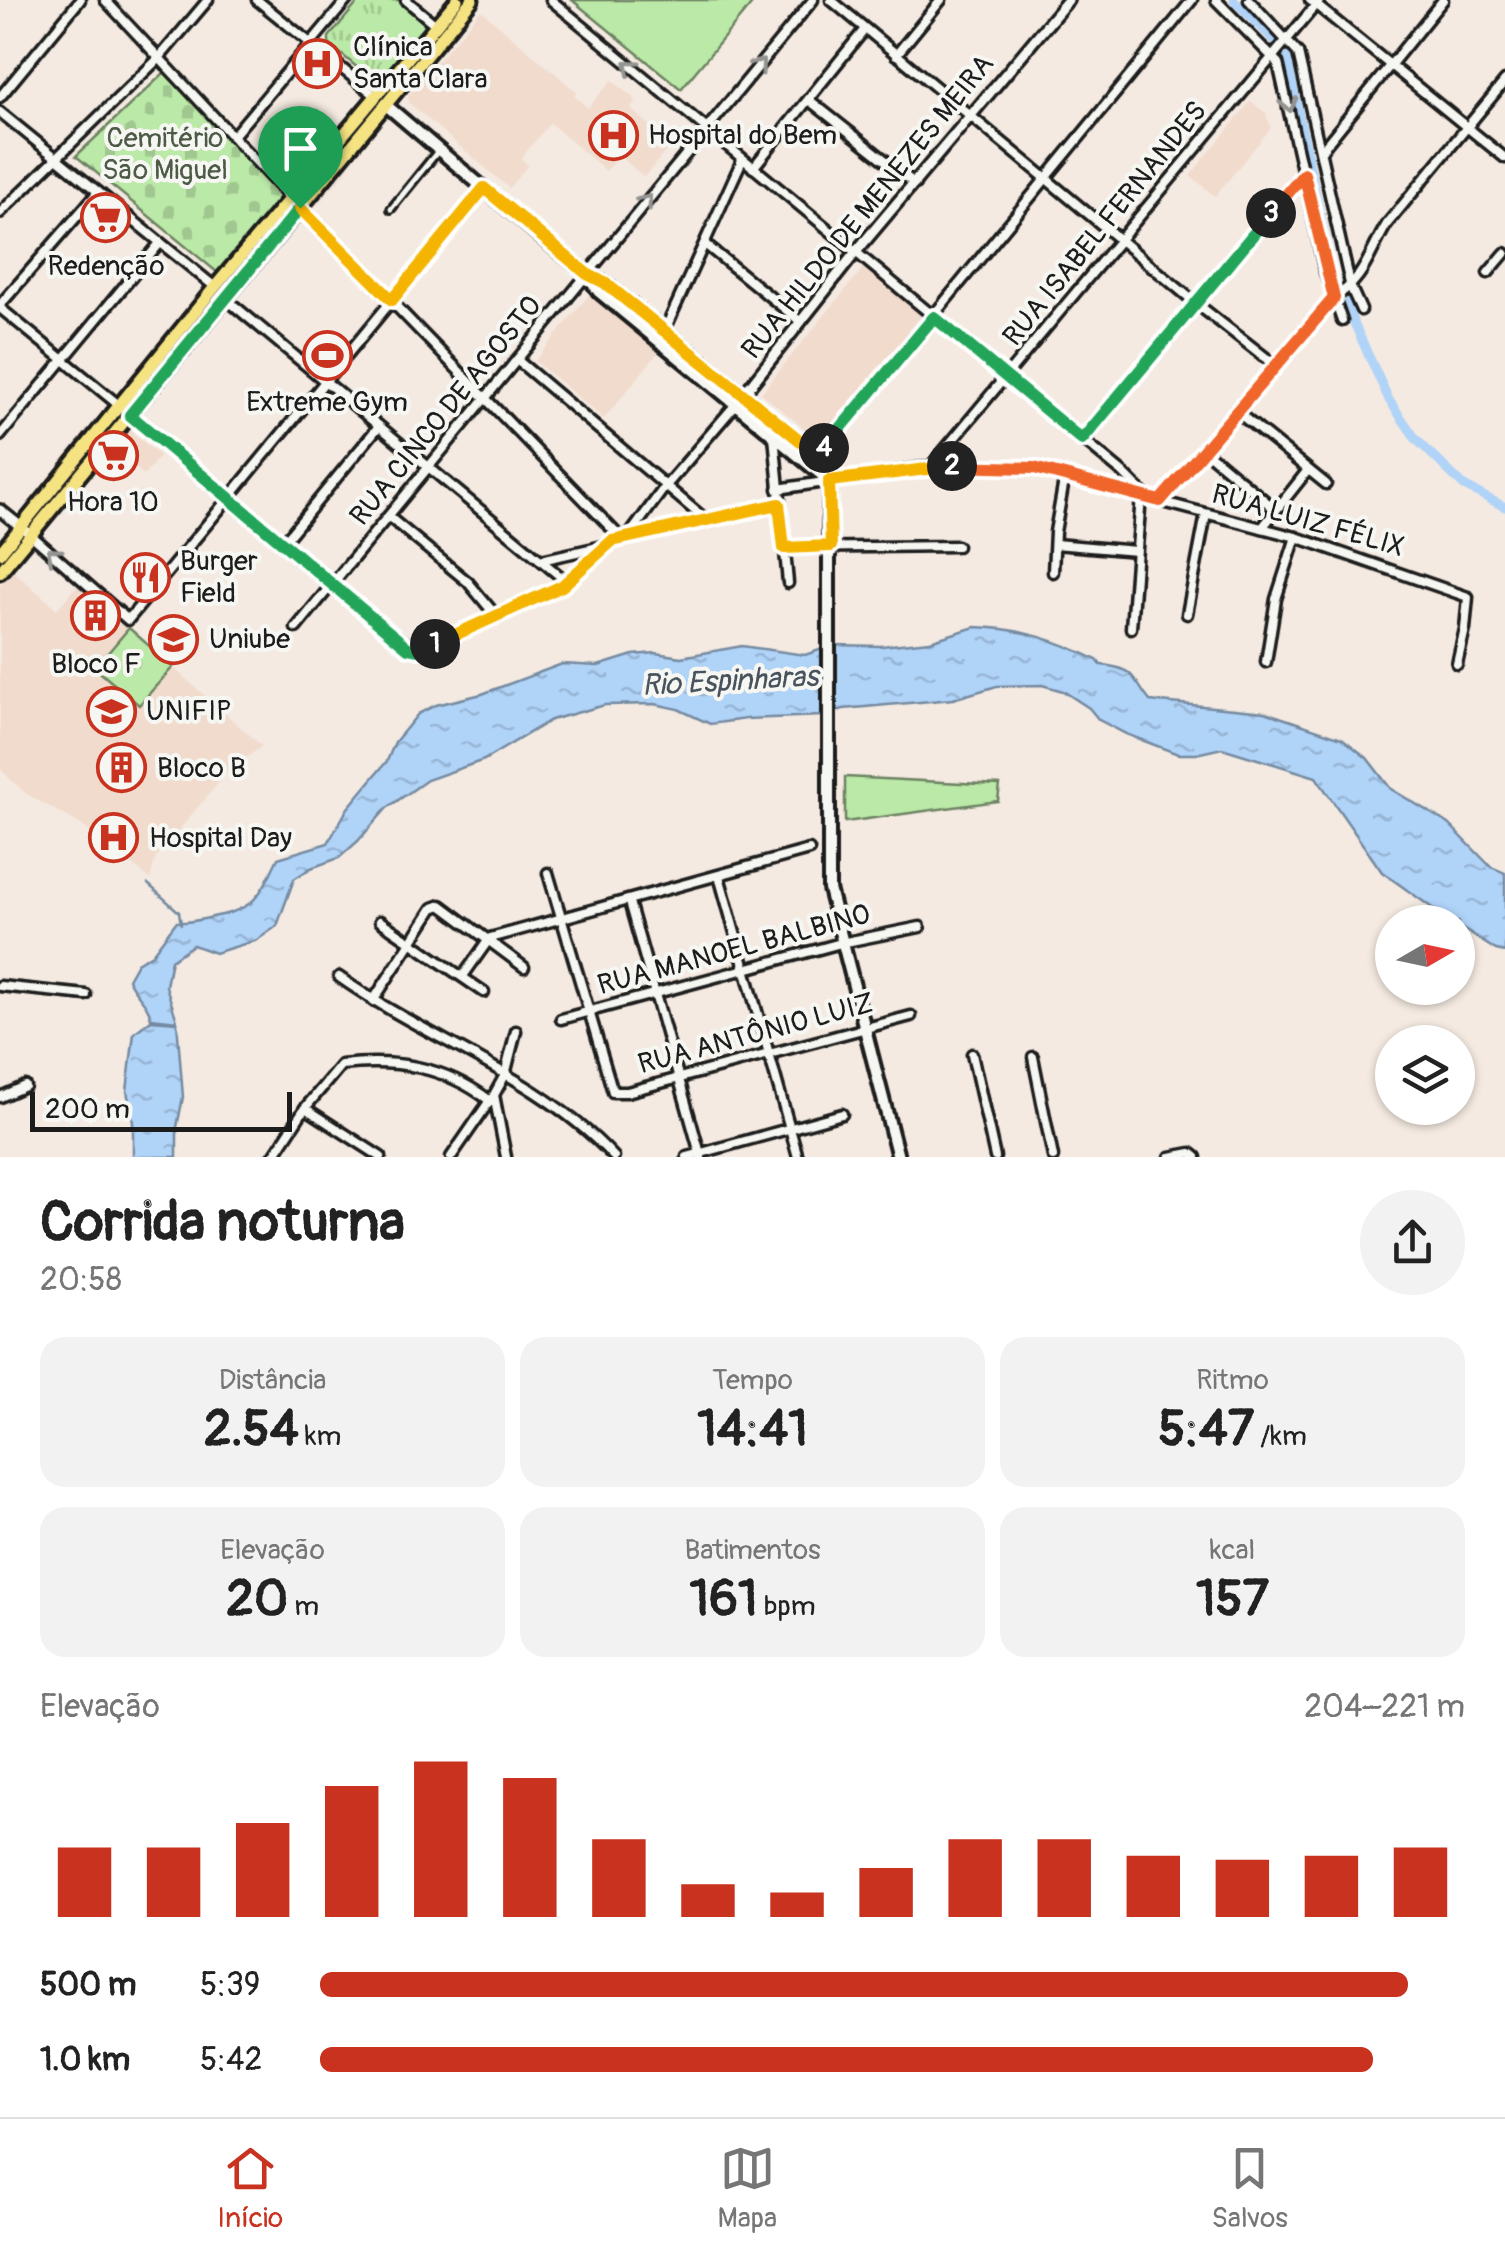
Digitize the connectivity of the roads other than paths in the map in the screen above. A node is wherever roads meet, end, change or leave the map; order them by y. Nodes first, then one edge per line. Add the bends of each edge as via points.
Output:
1 (80, 0) edge
2 (105, 0) edge
3 (208, 0) edge
4 (257, 0) edge
5 (347, 0) edge
6 (406, 0) edge
7 (458, 0) edge
8 (472, 0) edge
9 (551, 0) edge
10 (813, 0) edge
11 (832, 0) edge
12 (942, 0) edge
13 (1068, 0) edge
14 (1192, 0) edge
15 (1216, 0) edge
16 (1249, 0) edge
17 (1443, 0) edge
18 (1315, 2) edge
19 (437, 26) junction
20 (866, 29) junction
21 (1288, 38) junction
22 (310, 44) junction
23 (1273, 54) junction
24 (896, 55) junction
25 (160, 58) junction
26 (1390, 64) junction
27 (1505, 82) edge
28 (0, 96) edge
29 (809, 100) junction
30 (384, 103) junction
31 (0, 112) edge
32 (971, 115) junction
33 (1467, 126) junction
34 (704, 129) junction
35 (233, 136) junction
36 (438, 151) junction
37 (1321, 151) junction
38 (1505, 158) edge
39 (56, 159) junction
40 (742, 160) junction
41 (753, 168) junction
42 (1304, 174) junction
43 (1047, 178) junction
44 (915, 184) junction
45 (484, 188) junction
46 (98, 192) junction
47 (295, 202) junction
48 (391, 210) dead end
49 (0, 213) edge
50 (1122, 241) junction
51 (160, 243) junction
52 (706, 246) junction
53 (855, 253) junction
54 (1505, 253) edge
55 (1488, 273) dead end
56 (587, 274) junction
57 (215, 286) junction
58 (1350, 288) junction
59 (1336, 297) junction
60 (225, 298) junction
61 (392, 300) junction
62 (1196, 304) junction
63 (0, 306) edge
64 (1362, 310) dead end
65 (934, 317) junction
66 (1342, 321) dead end
67 (801, 322) junction
68 (664, 332) junction
69 (62, 359) junction
70 (517, 360) junction
71 (1275, 365) junction
72 (1006, 379) junction
73 (324, 382) junction
74 (484, 399) junction
75 (740, 399) junction
76 (120, 406) junction
77 (1236, 411) junction
78 (130, 415) junction
79 (379, 426) junction
80 (0, 436) edge
81 (774, 436) junction
82 (1082, 440) junction
83 (1203, 449) junction
84 (818, 455) junction
85 (931, 466) junction
86 (430, 468) junction
87 (1308, 470) junction
88 (1065, 475) junction
89 (829, 481) junction
90 (1326, 484) dead end
91 (664, 488) junction
92 (778, 489) junction
93 (1144, 496) junction
94 (228, 498) junction
95 (1160, 501) junction
96 (779, 504) junction
97 (0, 510) edge
98 (1276, 510) junction
99 (1206, 514) junction
100 (389, 517) junction
101 (706, 520) junction
102 (1262, 528) junction
103 (26, 531) junction
104 (1296, 537) junction
105 (624, 538) junction
106 (282, 543) junction
107 (1055, 544) junction
108 (603, 546) junction
109 (831, 546) junction
110 (957, 546) dead end
111 (784, 548) junction
112 (1136, 552) junction
113 (0, 553) edge
114 (541, 560) junction
115 (0, 572) edge
116 (1053, 572) dead end
117 (567, 582) junction
118 (788, 584) dead end
119 (332, 586) junction
120 (1187, 614) dead end
121 (497, 617) junction
122 (296, 628) dead end
123 (1131, 628) dead end
124 (1266, 662) dead end
125 (1457, 664) dead end
126 (809, 850) dead end
127 (548, 874) dead end
128 (719, 876) junction
129 (628, 902) junction
130 (561, 920) junction
131 (380, 921) dead end
132 (920, 927) dead end
133 (490, 938) junction
134 (410, 941) junction
135 (841, 942) junction
136 (524, 967) dead end
137 (746, 968) junction
138 (463, 976) junction
139 (339, 977) dead end
140 (0, 986) edge
141 (484, 992) dead end
142 (655, 992) junction
143 (86, 996) dead end
144 (373, 1000) junction
145 (587, 1012) junction
146 (911, 1016) dead end
147 (561, 1019) dead end
148 (864, 1026) junction
149 (516, 1031) dead end
150 (771, 1052) junction
151 (972, 1054) dead end
152 (1033, 1057) dead end
153 (505, 1075) junction
154 (679, 1078) junction
155 (25, 1086) dead end
156 (0, 1097) edge
157 (492, 1098) junction
158 (305, 1108) junction
159 (842, 1114) dead end
160 (791, 1128) junction
161 (701, 1156) edge
162 (273, 1157) edge
163 (382, 1157) edge
164 (451, 1157) edge
165 (506, 1157) edge
166 (614, 1157) edge
167 (687, 1157) edge
168 (798, 1157) edge
169 (898, 1157) edge
170 (995, 1157) edge
171 (1053, 1157) edge
172 (1170, 1157) edge
173 (1196, 1157) edge

1 - 28 street
2 - 25 street
3 - 25 street
4 - 22 street
5 - 22 street
6 - 19 street
7 - 19 main road
8 - 30 main road
34 -> 9 street
34 -> 10 street, RUA CINCO DE AGOSTO
11 - 20 street
12 - 24 street
13 - 32 street, RUA HILDO DE MENEZES MEIRA
14 - 43 street
15 - 23 street
16 - 21 street
17 - 26 street
18 - 21 street, RUA ISABEL FERNANDES
18 - 26 street
19 - 30 main road
20 - 24 street
20 - 29 street
21 - 23 street, RUA ISABEL FERNANDES
21 - 37 street via 1302,63
22 - 30 street
22 - 35 street
23 -> 42 street
23 - 50 street, RUA ISABEL FERNANDES
24 - 32 street
25 - 35 street
25 - 39 street
26 - 33 street
26 - 37 street
27 - 33 street
29 - 41 street
29 - 44 street
30 - 36 main road
30 - 47 main road
31 - 39 street
32 - 43 street
32 - 44 street, RUA HILDO DE MENEZES MEIRA
33 - 38 street
33 - 58 street via 1387,224
34 - 40 street
56 -> 34 street, RUA CINCO DE AGOSTO
35 - 47 street
36 - 45 main road
36 - 48 street
37 - 58 street
39 - 46 street
39 - 49 street
40 - 41 street
40 - 52 street
41 - 53 street
42 - 59 street
42 - 62 street
43 - 50 street
43 - 65 street
44 - 53 street, RUA HILDO DE MENEZES MEIRA
45 - 56 main road
45 - 61 street
46 - 51 street
46 - 63 street
47 - 57 main road
47 - 60 main road
47 - 61 street
50 - 62 street
50 - 72 street, RUA ISABEL FERNANDES
51 - 57 street
51 - 69 street
52 - 67 street
52 - 68 street
53 - 65 street
53 - 67 street, RUA HILDO DE MENEZES MEIRA
54 - 55 street
56 - 68 main road
56 - 70 street, RUA CINCO DE AGOSTO
56 - 75 main road via 598,292
57 - 76 main road
58 - 59 street
58 - 64 street
59 - 66 street
59 - 71 street
60 - 73 street
60 - 78 main road
61 - 73 street
61 - 74 street
62 - 71 street
62 - 82 street
63 - 69 street
65 - 72 street
65 - 84 street
67 - 75 street, RUA HILDO DE MENEZES MEIRA
68 - 75 main road
69 - 76 street
69 - 80 street
70 - 74 street, RUA CINCO DE AGOSTO
70 - 91 street
71 - 77 street
72 - 82 street
72 - 85 street, RUA ISABEL FERNANDES
73 - 79 street
73 - 94 street
74 - 86 street, RUA CINCO DE AGOSTO
74 - 105 street
75 - 81 main road
75 - 84 main road
75 - 91 street, RUA HILDO DE MENEZES MEIRA
76 - 103 main road
77 - 83 street
77 - 87 street
78 - 94 street
78 - 103 main road
79 - 86 street
79 - 106 street
81 - 89 main road
81 - 92 street
82 - 93 street
83 - 95 street
83 - 98 street
84 - 89 main road
85 - 88 street, RUA LUIZ FÉLIX via 1026,467
85 - 89 street, RUA LUIZ FÉLIX
86 - 100 street, RUA CINCO DE AGOSTO
86 - 114 street
87 - 90 street
87 - 98 street
88 - 93 street, RUA LUIZ FÉLIX
88 - 107 street
89 - 92 street, RUA LUIZ FÉLIX
89 - 109 main road
91 - 101 street
91 - 105 street, RUA HILDO DE MENEZES MEIRA
92 - 96 street
93 - 95 street, RUA LUIZ FÉLIX
93 - 112 street
94 -> 103 street via 128,620
94 - 106 street
95 - 99 street, RUA LUIZ FÉLIX
96 - 101 street
96 - 111 street
97 - 103 street
98 - 102 street
99 - 102 street, RUA LUIZ FÉLIX
99 - 120 street
100 - 119 street, RUA CINCO DE AGOSTO
100 - 121 street via 468,582
101 - 105 street
102 - 104 street, RUA LUIZ FÉLIX
103 - 113 main road
103 - 115 main road
104 - 124 street
104 - 125 street, RUA LUIZ FÉLIX via 1468,597
105 - 108 street
106 - 119 street
107 - 112 street
107 - 116 street
108 - 114 street
108 - 117 street
109 - 110 street
109 - 111 street
109 - 135 main road via 828,859
111 - 118 street
112 - 123 street
114 - 117 street
117 - 121 street
119 - 121 street via 408,648 424,649
119 - 122 street, RUA CINCO DE AGOSTO
126 - 128 street
127 - 130 street
128 - 129 street
128 - 137 street
129 - 130 street
129 - 142 street
130 - 133 street
130 - 145 street
131 - 134 street
132 - 135 street, RUA MANOEL BALBINO
133 - 134 street via 441,905
133 - 136 street
133 - 138 street
134 - 138 street
134 - 144 street
135 - 137 street, RUA MANOEL BALBINO
135 - 148 main road
137 - 142 street, RUA MANOEL BALBINO
137 - 150 street
138 - 141 street
139 - 144 street
140 - 143 street
142 - 145 street, RUA MANOEL BALBINO
142 - 154 street
144 - 153 street
145 - 147 street, RUA MANOEL BALBINO
145 - 154 street, RUA ANTÔNIO LUIZ via 613,1092
146 - 148 street, RUA ANTÔNIO LUIZ
148 - 150 street, RUA ANTÔNIO LUIZ
148 - 169 main road
149 - 153 street
150 - 154 street, RUA ANTÔNIO LUIZ
150 - 160 street
151 - 170 street
152 - 171 street
153 - 157 street
153 - 166 street
154 - 161 street
155 - 156 street
157 - 158 street via 432,1069 341,1065
157 - 164 street
157 - 165 street
158 - 162 street
158 - 163 street
159 - 160 street
160 - 161 street
160 - 168 street
161 - 167 street
172 - 173 street

